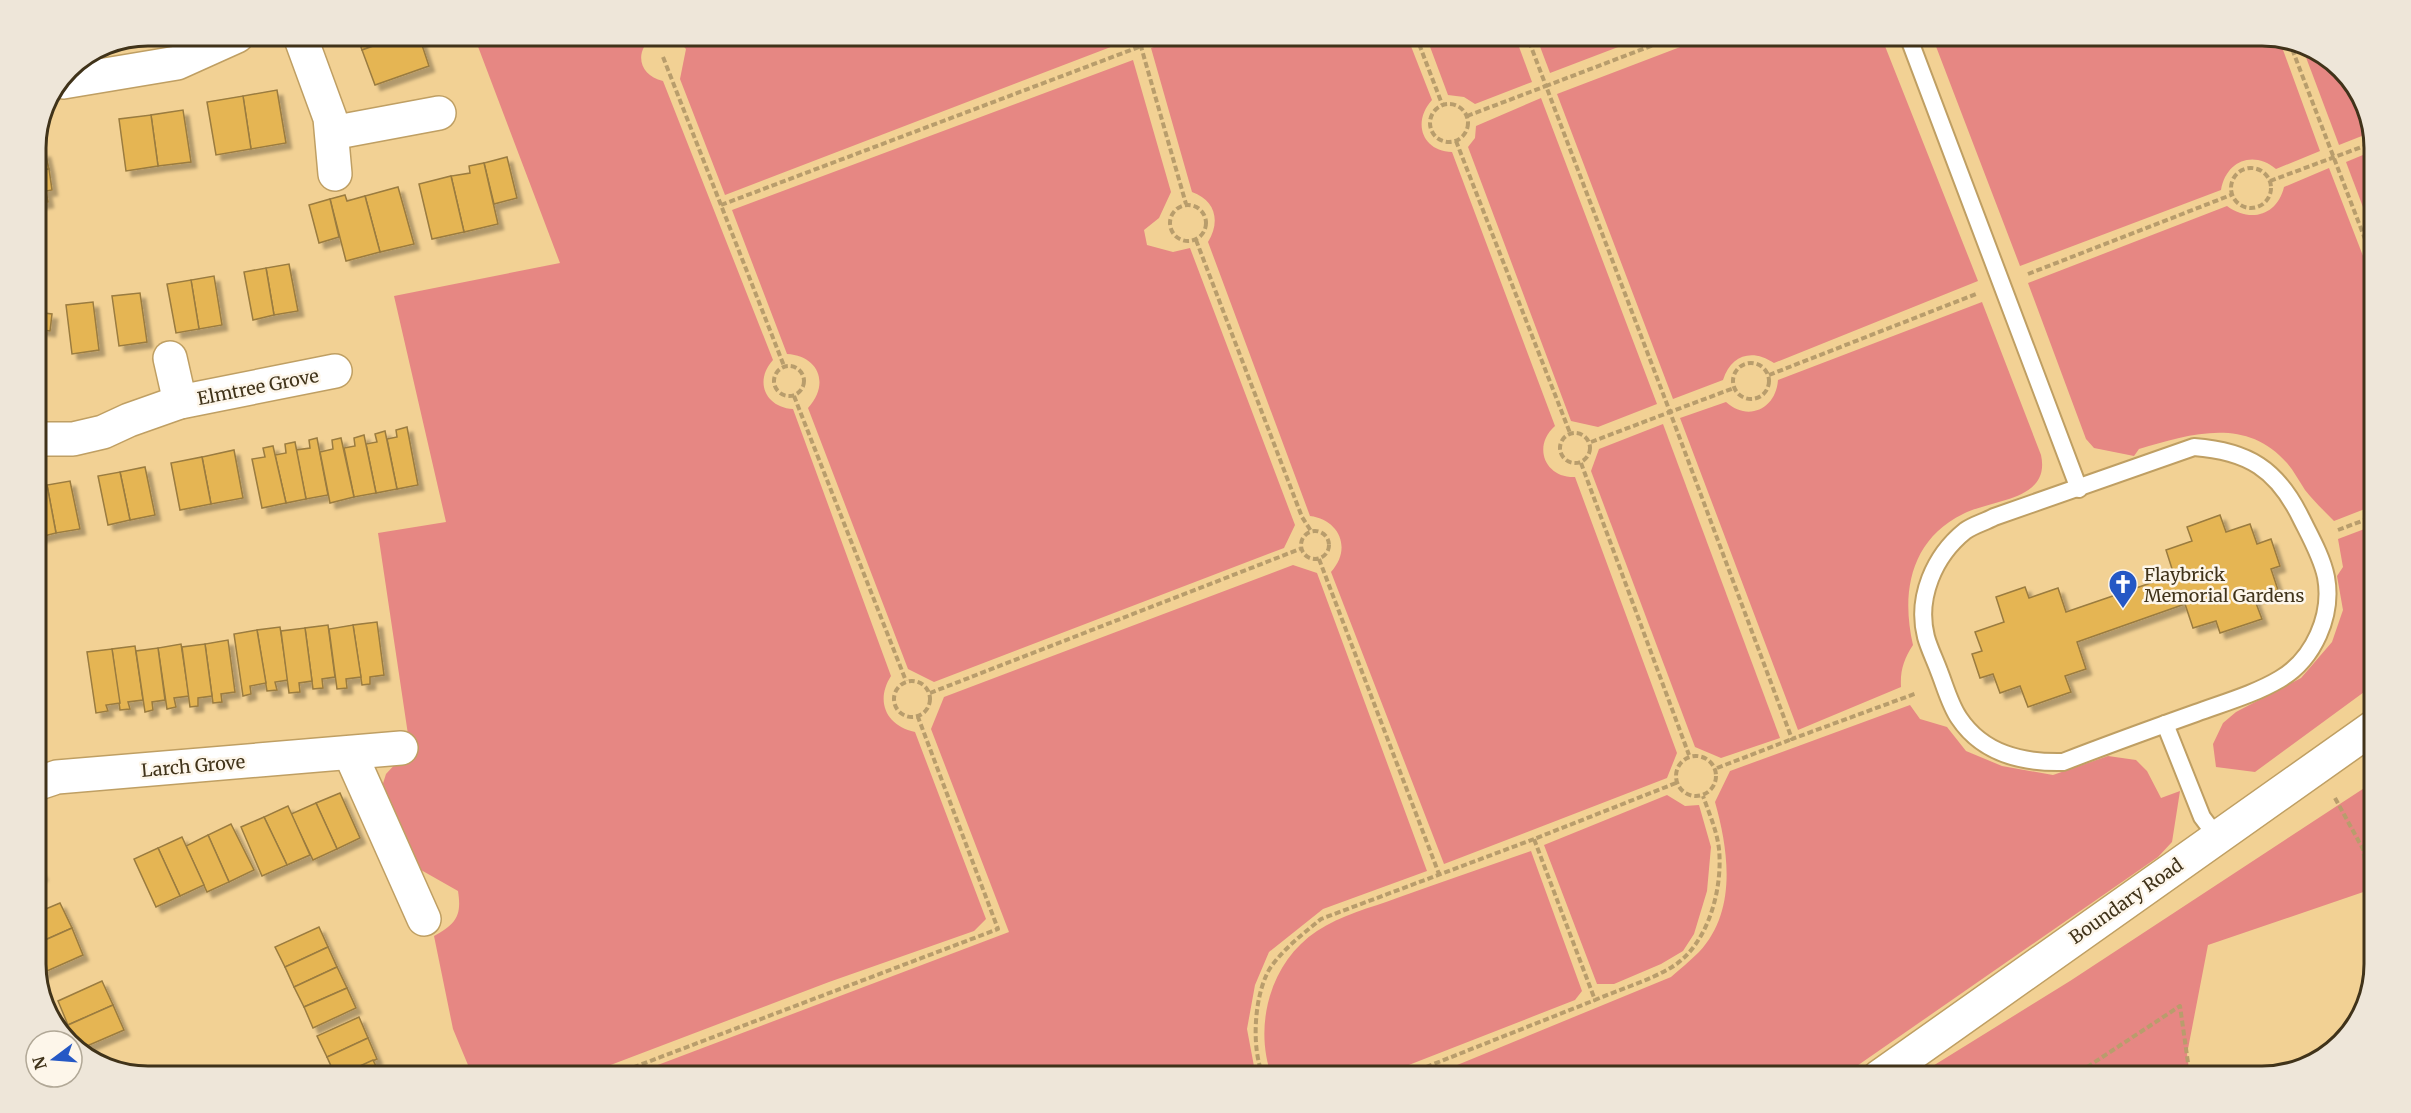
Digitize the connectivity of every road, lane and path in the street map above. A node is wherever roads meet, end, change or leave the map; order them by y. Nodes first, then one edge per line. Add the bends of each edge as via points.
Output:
1 (215, 46) edge
2 (304, 46) edge
3 (1420, 46) edge
4 (1531, 46) edge
5 (1651, 46) edge
6 (1912, 46) edge
7 (1141, 47) joint
8 (2293, 51) edge
9 (663, 57) dead end
10 (96, 64) edge
11 (81, 72) edge
12 (1546, 86) junction
13 (1442, 104) junction
14 (439, 113) dead end
15 (1467, 116) junction
16 (332, 133) junction
17 (1455, 141) junction
18 (2364, 146) edge
19 (2334, 157) junction
20 (335, 174) dead end
21 (2270, 181) junction
22 (2231, 195) junction
23 (1186, 204) junction
24 (721, 205) junction
25 (2364, 236) edge
26 (1196, 240) junction
27 (2001, 284) junction
28 (170, 358) dead end
29 (784, 366) junction
30 (335, 371) dead end
31 (1769, 375) junction
32 (1734, 388) junction
33 (794, 396) junction
34 (180, 402) junction
35 (1670, 412) junction
36 (1570, 433) junction
37 (47, 439) edge
38 (1590, 442) junction
39 (1581, 463) junction
40 (2079, 489) junction
41 (2364, 520) edge
42 (1311, 531) junction
43 (2312, 540) junction
44 (1300, 549) junction
45 (1319, 559) junction
46 (906, 681) junction
47 (1944, 682) junction
48 (930, 693) junction
49 (918, 717) junction
50 (2165, 724) junction
51 (2364, 734) edge
52 (1792, 739) junction
53 (401, 748) dead end
54 (350, 753) junction
55 (1689, 755) junction
56 (2318, 766) junction
57 (1717, 768) junction
58 (47, 780) edge
59 (1676, 783) junction
60 (1703, 796) junction
61 (2217, 837) junction
62 (1534, 839) junction
63 (2364, 856) edge
64 (1439, 874) junction
65 (424, 919) dead end
66 (1595, 1000) junction
67 (637, 1066) edge
68 (1260, 1066) edge
69 (1429, 1066) edge
70 (1894, 1066) edge
71 (2089, 1066) edge
72 (2188, 1066) edge

1 - 10 street via 177,63
2 - 16 street
3 - 13 path
4 - 12 path
5 - 12 path
6 - 27 lane
7 - 23 path
7 - 24 path
8 - 19 path
9 - 24 path
10 - 11 street
12 - 15 path
12 - 35 path
13 - 15 path via 1457,105
13 - 17 path via 1431,114 1430,129 1440,141
14 - 16 street
15 - 17 path via 1467,131
16 - 20 street
17 - 36 path
18 - 19 path
19 - 21 path
19 - 25 path
21 - 22 path via 2260,169 2244,168 2232,179
21 - 22 path via 2270,197 2259,208 2242,207
22 - 27 path
23 - 26 path via 1196,205 1206,216 1204,231
23 - 26 path via 1170,214 1170,229 1179,240
24 - 29 path
26 - 42 path via 1302,517
27 - 31 path
27 - 40 lane
28 - 34 street, Elmtree Grove
29 - 33 path via 796,367 804,376 803,388
29 - 33 path via 775,374 774,386 782,395
30 - 34 street, Elmtree Grove
31 - 32 path via 1769,389 1758,399 1744,399
31 - 32 path via 1759,364 1745,363 1734,374
32 - 35 path
33 - 46 path
34 - 37 street, Elmtree Grove via 103,432 73,439
35 - 38 path
35 - 52 path
36 - 38 path via 1582,433
36 - 39 path via 1561,441 1560,453 1569,463
38 - 39 path via 1590,454
39 - 55 path
40 - 43 lane via 2194,447 2223,449 2249,459 2272,475 2291,497
40 - 47 lane via 1966,530 1944,551 1930,577 1923,607 1926,637
41 - 43 path
42 - 44 path via 1302,538
42 - 45 path via 1321,532 1329,541 1327,552
43 - 50 lane via 2326,577 2327,606 2319,635 2303,660 2281,679
44 - 45 path via 1308,558
44 - 48 path
45 - 64 path
46 - 48 path via 920,682
46 - 49 path via 895,691 894,705 903,717
47 - 50 lane via 1958,717 1978,740 2004,755 2033,763 2063,762
47 - 52 path
48 - 49 path via 929,707
49 - 67 path via 998,929
50 - 61 lane via 2202,817
51 - 56 street, Boundary Road
52 - 57 path
53 - 54 street, Larch Grove
54 - 58 street, Larch Grove
54 - 65 street
55 - 57 path via 1706,756
55 - 59 path via 1677,766
56 - 61 street, Boundary Road
56 - 63 path
57 - 60 path via 1716,785
59 - 60 path via 1687,795
59 - 62 path
60 - 66 path via 1719,849 1719,880 1698,942 1672,967
61 - 70 street, Boundary Road
62 - 64 path
62 - 66 path
64 - 68 path via 1321,919 1292,942 1271,966 1261,991 1255,1028
66 - 69 path
71 - 72 path via 2180,1006

